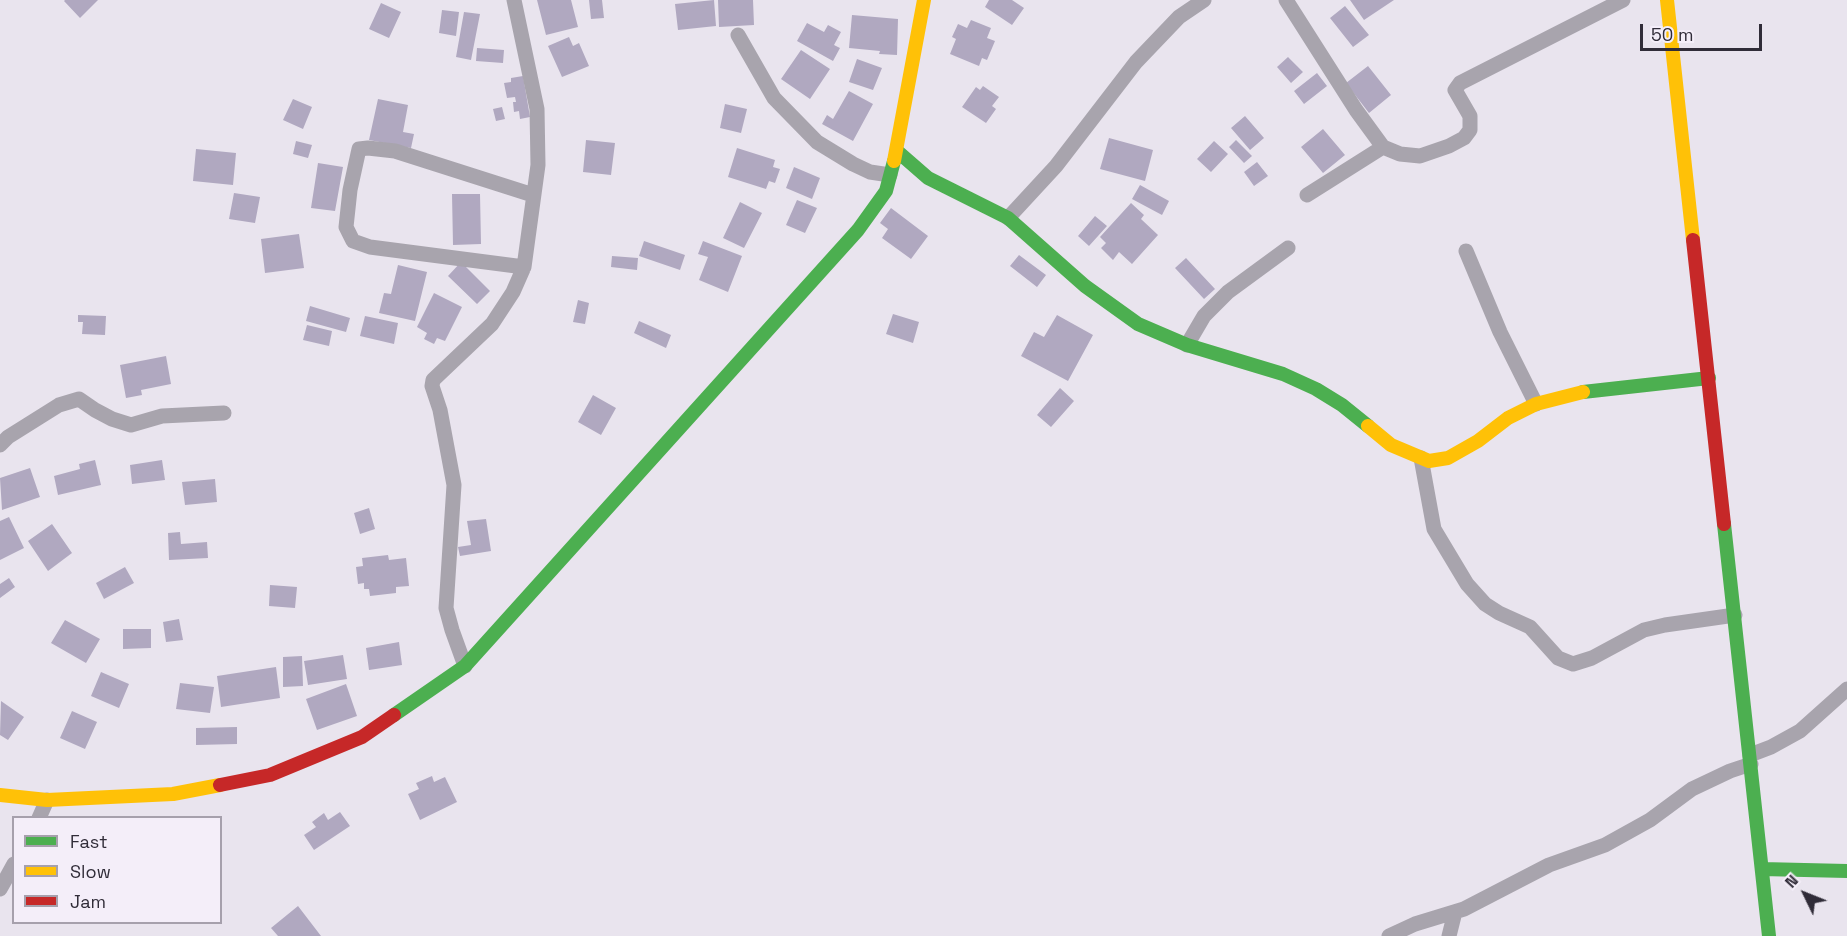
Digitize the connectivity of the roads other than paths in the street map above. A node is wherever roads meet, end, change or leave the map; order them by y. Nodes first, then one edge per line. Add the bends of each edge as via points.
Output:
1 (514, 0) edge
2 (924, 0) edge
3 (1204, 0) edge
4 (1286, 0) edge
5 (1623, 0) edge
6 (1667, 0) edge
7 (738, 35) dead end
8 (1383, 147) junction
9 (897, 151) junction
10 (890, 175) junction
11 (533, 195) junction
12 (1307, 195) dead end
13 (1008, 218) junction
14 (1288, 248) dead end
15 (1466, 251) dead end
16 (524, 267) junction
17 (1187, 345) junction
18 (1709, 378) junction
19 (1536, 404) junction
20 (224, 413) dead end
21 (0, 445) edge
22 (1421, 458) junction
23 (1735, 615) junction
24 (465, 666) junction
25 (1847, 689) edge
26 (1750, 760) junction
27 (0, 795) edge
28 (47, 800) junction
29 (40, 816) edge
30 (12, 868) edge
31 (1762, 869) junction
32 (1847, 871) edge
33 (0, 889) edge
34 (1455, 912) junction
35 (1389, 936) edge
36 (1449, 936) edge
37 (1769, 936) edge

1 - 11 street via 537,109 538,165
2 - 9 street
3 - 13 street via 1179,16 1136,62 1062,158
4 - 8 street
5 - 8 street via 1460,83 1455,90 1470,116 1470,130 1464,138 1420,156
6 - 18 street
7 - 10 street via 774,98 817,142 852,164
8 - 12 street
9 - 10 street
9 - 13 street via 928,178
10 - 24 street via 886,190 858,230
11 - 16 street
11 - 16 street via 394,151 368,148 359,149 350,190 346,227 352,241 370,247
13 - 17 street via 1116,310
14 - 17 street via 1227,292 1204,316
15 - 19 street
16 - 24 street via 492,324 433,380 432,386 454,485 446,608
17 - 22 street via 1283,374 1316,389 1391,445
18 - 19 street via 1583,392
18 - 23 street
19 - 22 street via 1448,458
20 - 21 street via 162,416 131,425 112,419 79,399 59,405
22 - 23 street via 1434,529 1467,584 1499,614 1530,627 1558,658 1572,664 1592,658 1644,630
23 - 26 street
24 - 28 street via 362,737 270,775 173,794
25 - 26 street via 1800,731
26 - 31 street
26 - 34 street via 1692,789 1650,820 1605,845 1549,866
27 - 28 street
28 - 29 street
30 - 33 street
31 - 32 street
31 - 37 street
34 - 35 street
34 - 36 street

